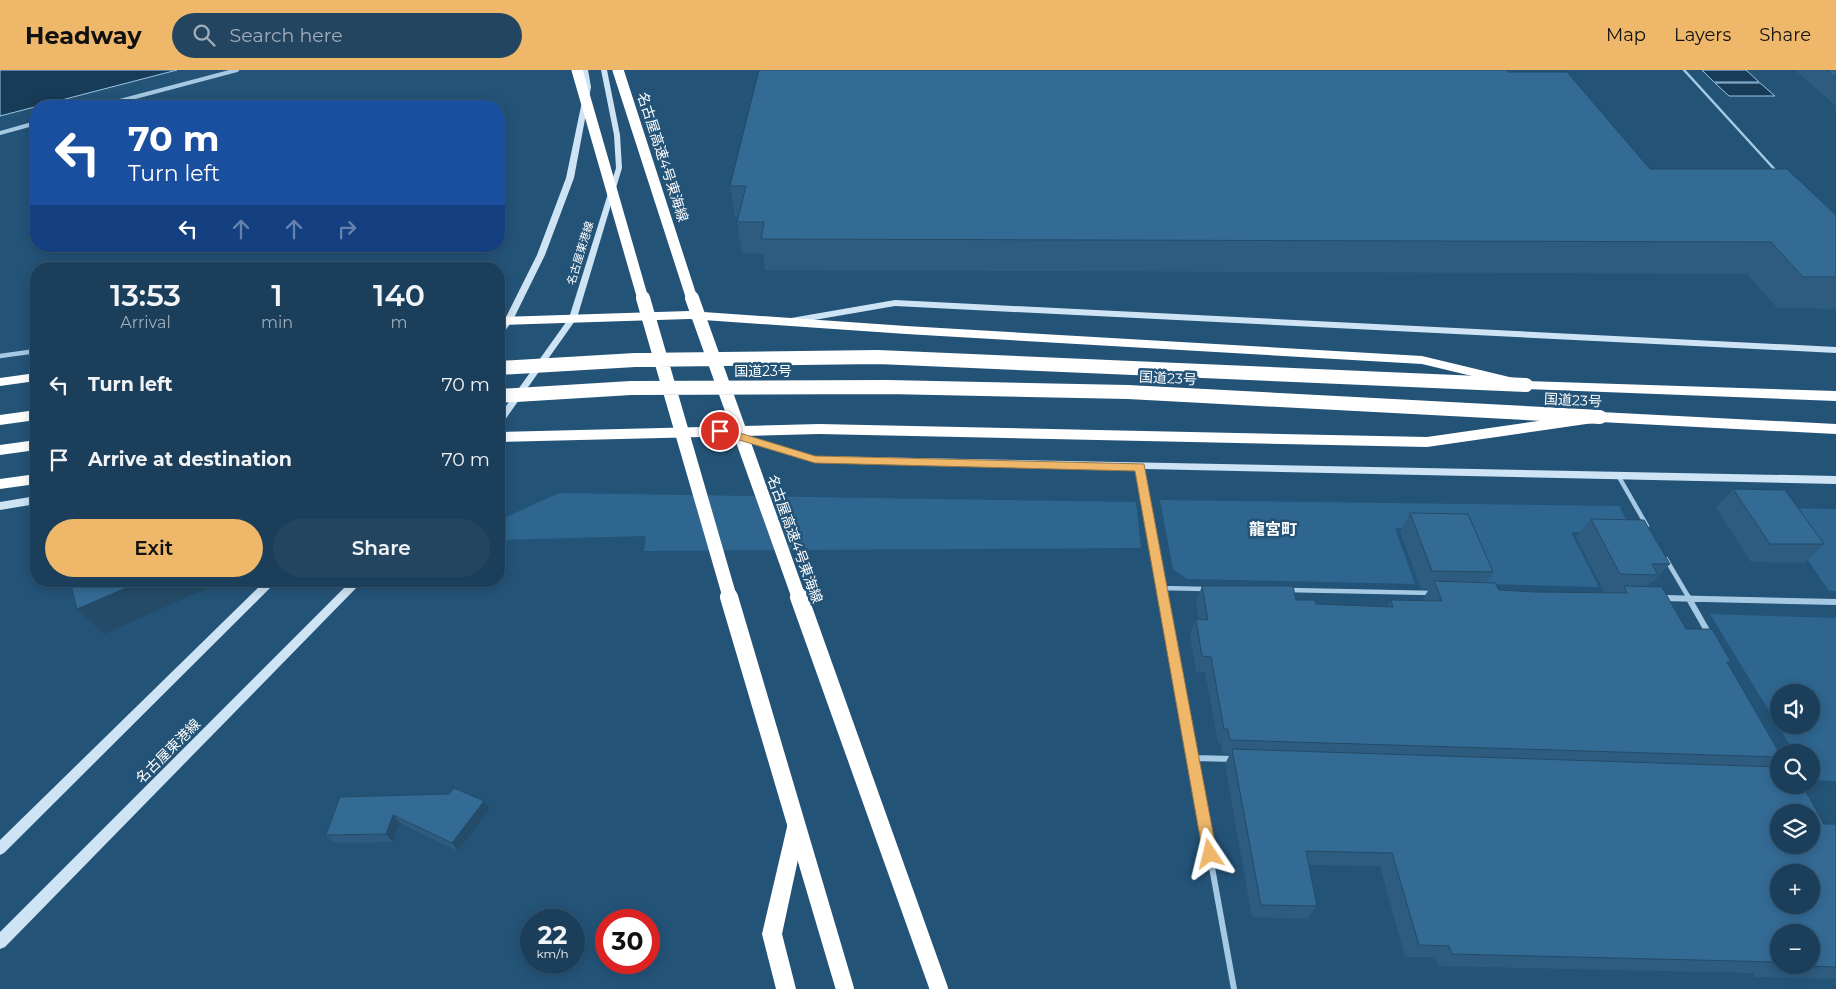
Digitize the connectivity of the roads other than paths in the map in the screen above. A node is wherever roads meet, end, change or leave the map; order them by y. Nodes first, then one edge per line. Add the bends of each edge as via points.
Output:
1 (236, 70) edge
2 (577, 70) edge
3 (585, 70) edge
4 (604, 70) edge
5 (618, 70) edge
6 (1684, 70) edge
7 (124, 100) edge
8 (30, 125) edge
9 (0, 133) edge
10 (1781, 176) edge
11 (505, 318) edge
12 (574, 318) junction
13 (505, 320) edge
14 (788, 321) junction
15 (1836, 350) edge
16 (30, 352) edge
17 (0, 356) edge
18 (505, 368) edge
19 (30, 378) edge
20 (0, 382) edge
21 (1526, 385) junction
22 (505, 396) edge
23 (1836, 396) edge
24 (505, 414) edge
25 (30, 416) edge
26 (1600, 417) junction
27 (0, 420) edge
28 (1836, 429) edge
29 (720, 431) junction
30 (505, 437) edge
31 (30, 446) edge
32 (0, 450) edge
33 (1140, 467) junction
34 (1620, 477) junction
35 (30, 480) edge
36 (1836, 480) edge
37 (0, 484) edge
38 (30, 501) edge
39 (0, 506) edge
40 (1652, 534) edge
41 (1661, 550) edge
42 (266, 587) edge
43 (352, 587) edge
44 (1162, 588) junction
45 (1211, 589) edge
46 (1281, 590) edge
47 (1440, 594) edge
48 (1659, 598) edge
49 (1689, 598) junction
50 (1836, 602) edge
51 (1712, 640) edge
52 (1193, 758) junction
53 (1242, 760) edge
54 (796, 827) junction
55 (0, 849) edge
56 (0, 942) edge
57 (786, 989) edge
58 (845, 989) edge
59 (939, 989) edge
60 (1234, 989) edge

1 - 7 street
2 - 54 highway, bridge
3 - 11 street via 588,86 570,178 541,255
4 - 12 street, 名古屋東港線 via 618,135 619,168
5 - 59 highway, 名古屋高速4号東海線, bridge via 693,301
6 - 10 lane
8 - 9 street
12 - 13 highway
12 - 14 highway via 690,316
12 - 24 street, 名古屋東港線
14 - 15 street via 895,303
14 - 21 highway via 1422,360
16 - 17 street
18 - 21 highway, 国道23号, bridge via 636,360 878,357
19 - 20 highway
21 - 23 highway, 国道23号
22 - 26 highway, 国道23号, bridge via 631,388 887,387 1128,392
25 - 27 highway
26 - 28 highway, 国道23号
26 - 29 highway via 1427,442 819,428
29 - 30 highway
29 - 33 street via 815,459
31 - 32 highway
33 - 34 street
33 - 44 street
34 - 36 street
34 - 40 street
35 - 37 highway
38 - 39 street
41 - 49 street
42 - 55 street
43 - 56 street, 名古屋東港線
44 - 45 street
44 - 52 street
46 - 47 street
48 - 49 street
49 - 50 street
49 - 51 street
52 - 53 street
52 - 60 street
54 - 57 highway via 772,934
54 - 58 highway, bridge

